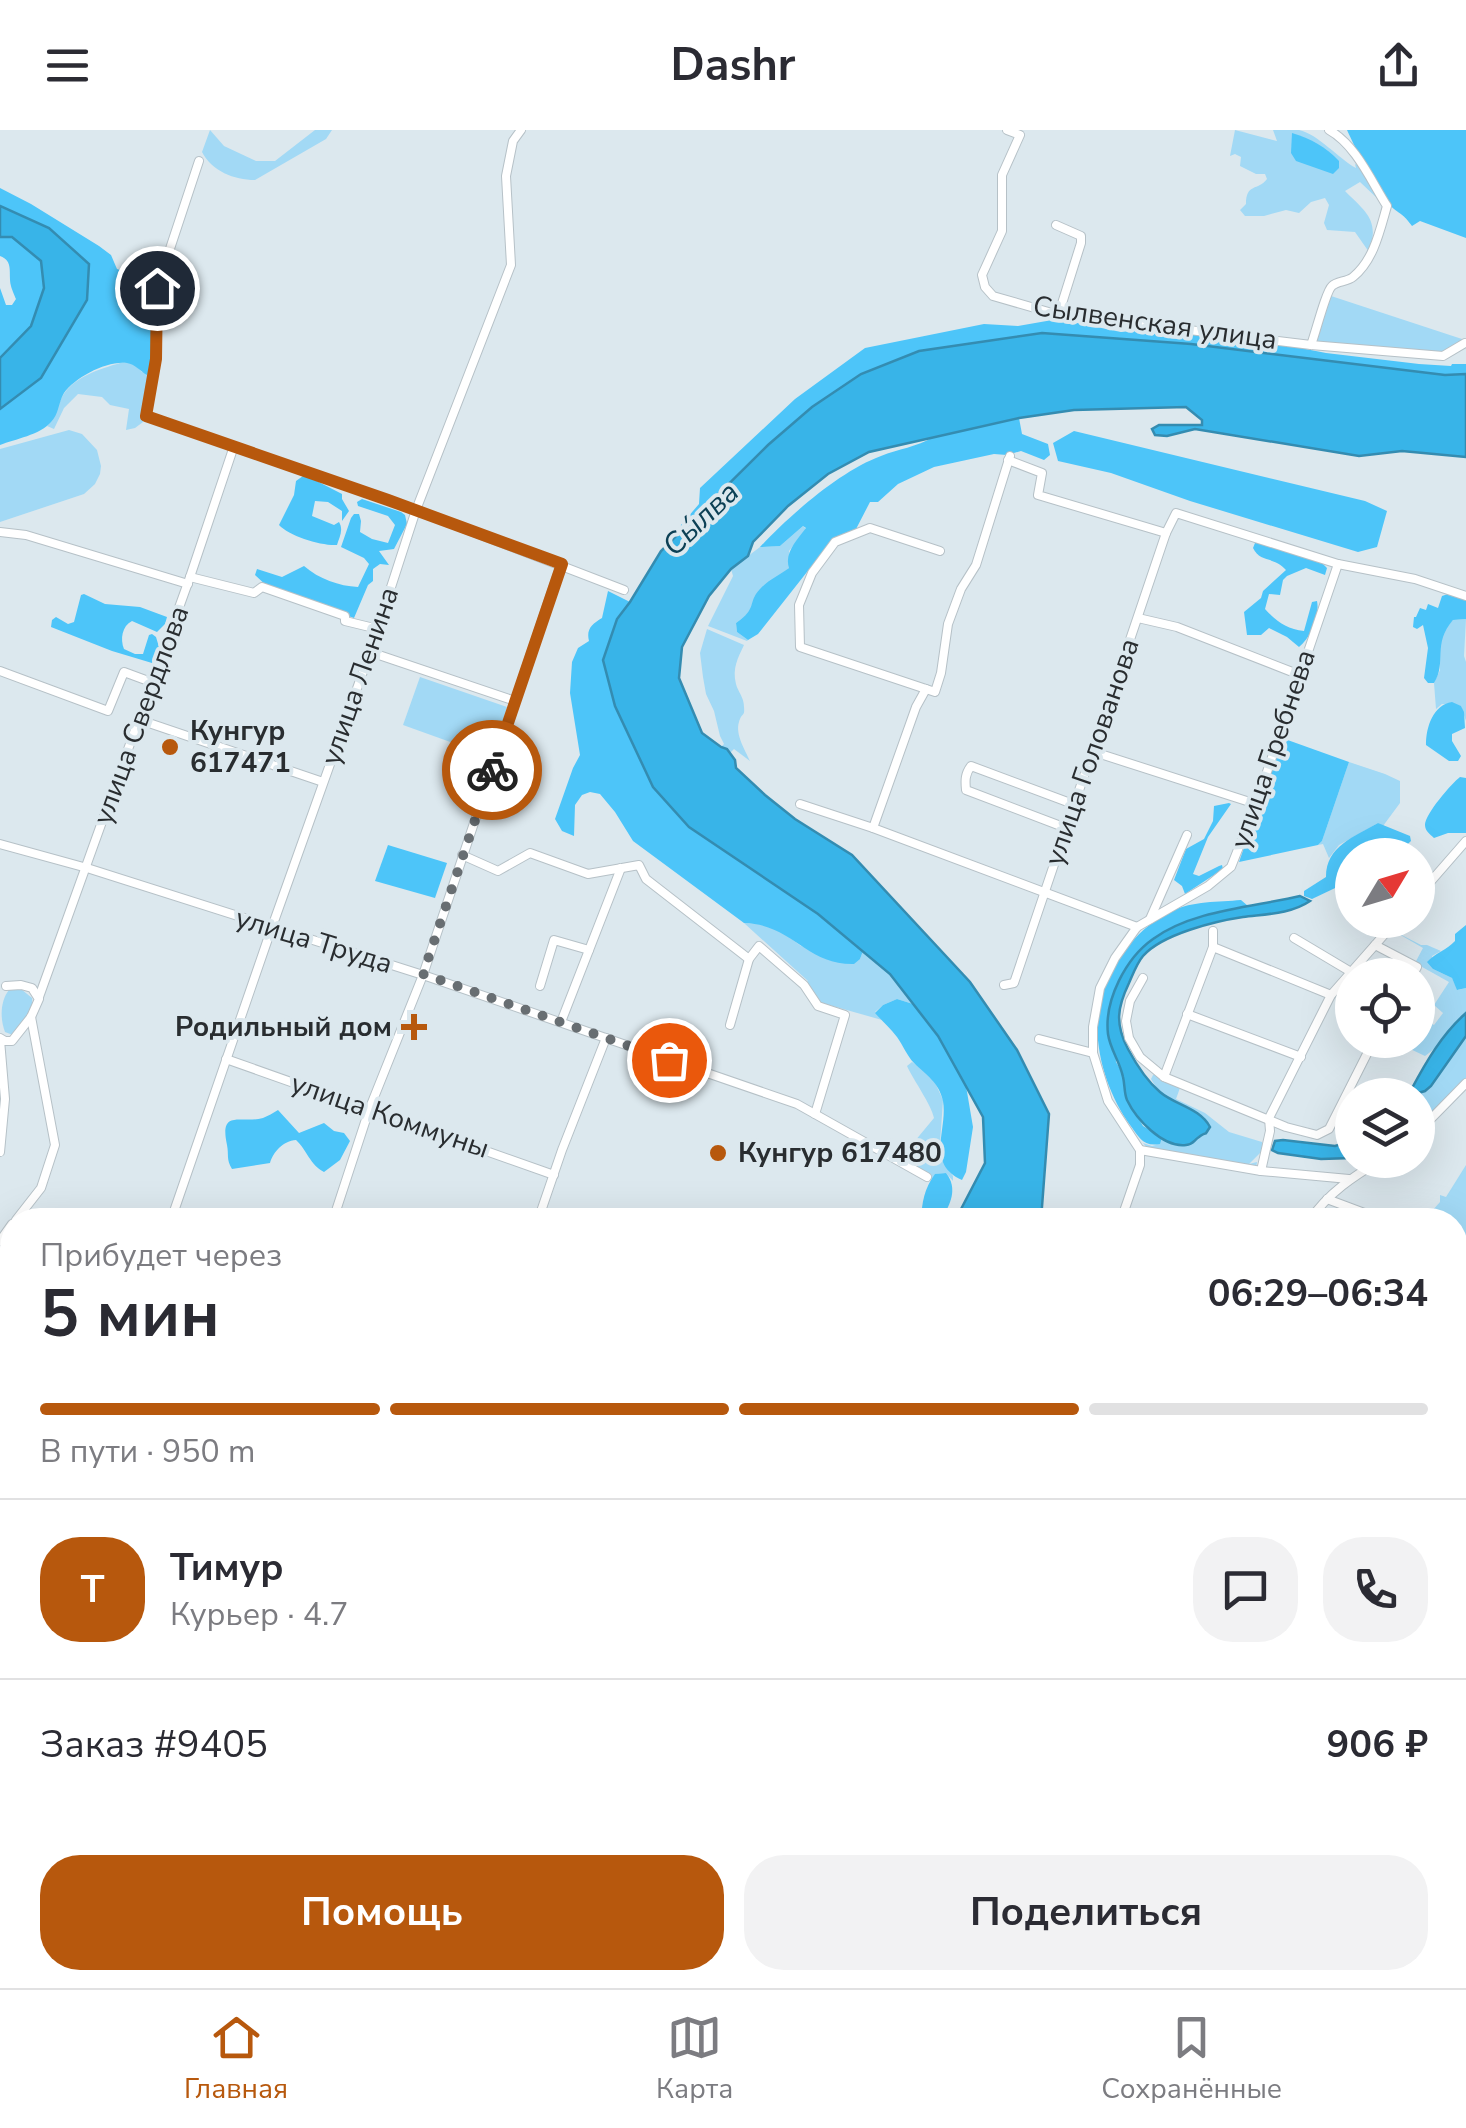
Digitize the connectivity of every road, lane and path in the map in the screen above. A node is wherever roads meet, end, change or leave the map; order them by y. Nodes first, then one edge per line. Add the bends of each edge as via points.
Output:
1 (521, 130) edge
2 (1007, 130) edge
3 (1329, 130) edge
4 (199, 161) dead end
5 (1056, 225) dead end
6 (1059, 313) junction
7 (1466, 343) edge
8 (1311, 346) junction
9 (234, 446) junction
10 (416, 510) junction
11 (0, 532) edge
12 (1166, 533) junction
13 (940, 552) dead end
14 (562, 564) junction
15 (1338, 564) junction
16 (189, 581) junction
17 (624, 590) dead end
18 (1466, 596) edge
19 (1138, 618) junction
20 (378, 629) junction
21 (370, 652) junction
22 (0, 671) edge
23 (1300, 675) junction
24 (150, 682) junction
25 (930, 690) junction
26 (515, 701) junction
27 (140, 720) junction
28 (1091, 751) junction
29 (323, 782) junction
30 (800, 804) dead end
31 (1073, 804) junction
32 (1256, 804) junction
33 (873, 828) junction
34 (1066, 828) junction
35 (1188, 836) dead end
36 (1466, 841) edge
37 (0, 844) edge
38 (462, 855) junction
39 (87, 868) junction
40 (621, 868) junction
41 (1435, 877) edge
42 (1044, 892) junction
43 (1150, 919) junction
44 (272, 927) junction
45 (1137, 928) junction
46 (1213, 931) dead end
47 (1294, 938) dead end
48 (1381, 938) edge
49 (1375, 945) junction
50 (1212, 948) junction
51 (590, 950) junction
52 (1363, 958) edge
53 (1400, 958) edge
54 (748, 959) junction
55 (1335, 962) edge
56 (423, 974) junction
57 (1143, 978) dead end
58 (46, 982) junction
59 (1004, 985) dead end
60 (2, 986) edge
61 (540, 986) dead end
62 (32, 988) junction
63 (1335, 992) edge
64 (1332, 996) junction
65 (39, 997) junction
66 (1187, 1014) junction
67 (31, 1017) junction
68 (561, 1022) junction
69 (730, 1025) dead end
70 (606, 1038) junction
71 (0, 1039) edge
72 (1039, 1039) dead end
73 (12, 1040) junction
74 (1093, 1054) junction
75 (3, 1055) junction
76 (1301, 1056) junction
77 (1365, 1058) edge
78 (226, 1059) junction
79 (1164, 1077) junction
80 (1466, 1083) edge
81 (369, 1110) junction
82 (815, 1114) junction
83 (1435, 1115) edge
84 (1270, 1118) junction
85 (1140, 1150) junction
86 (0, 1152) edge
87 (1260, 1171) junction
88 (554, 1175) junction
89 (927, 1177) dead end
90 (1349, 1179) joint
91 (1327, 1199) junction
92 (25, 1208) edge
93 (175, 1208) edge
94 (337, 1208) edge
95 (542, 1208) edge
96 (1126, 1208) edge
97 (1320, 1208) edge
98 (1351, 1208) edge

1 - 10 street, улица Ленина via 506,176 511,265
2 - 6 street, Сылвенская улица via 1020,135 1002,175 1002,231 982,279 994,296
3 - 8 street via 1354,153 1387,206 1364,264 1329,291
4 - 9 street via 157,288 156,359 146,416
5 - 6 street via 1081,236 1082,243
6 - 8 street, Сылвенская улица
7 - 8 street, Сылвенская улица via 1442,356
9 - 10 street
9 - 16 street, улица Свердлова
10 - 14 street
10 - 20 street, улица Ленина
11 - 16 street
12 - 15 street, улица Голованова via 1176,513
12 - 19 street, улица Голованова
12 - 25 street via 1038,495 1042,473 1009,458
13 - 25 street via 870,528 835,542 799,604 800,648
14 - 17 street
14 - 26 street
15 - 18 street
15 - 23 street, улица Гребнева
16 - 20 street via 254,593 262,587
16 - 24 street, улица Свердлова
19 - 23 street
19 - 28 street, улица Голованова
20 - 21 street, улица Ленина
21 - 26 street
21 - 29 street, улица Ленина
22 - 24 street via 108,711 124,672
23 - 32 street, улица Гребнева
24 - 27 street, улица Свердлова
25 - 33 street via 916,706
26 - 38 street
27 - 29 street
27 - 39 street, улица Свердлова
28 - 31 street, улица Голованова
28 - 32 street
29 - 44 street, улица Ленина
30 - 33 street
31 - 34 street, улица Голованова
31 - 34 street via 972,766 966,773 966,790
32 - 43 street, улица Гребнева via 1231,867
33 - 42 street
34 - 42 street, улица Голованова
35 - 43 street
36 - 41 street
37 - 39 street, улица Труда
38 - 40 street via 498,871 530,853 588,874
38 - 56 street
39 - 44 street, улица Труда
39 - 58 street, улица Свердлова
40 - 51 street
40 - 54 street via 639,865 646,879
42 - 45 street
42 - 59 street, улица Голованова via 1014,983
43 - 45 street, улица Гребнева
44 - 56 street, улица Труда
44 - 78 street, улица Ленина
45 - 74 street, улица Гребнева via 1100,988
46 - 50 street
47 - 55 street
48 - 49 street
49 - 52 street
49 - 53 street
50 - 64 street
50 - 66 street
51 - 61 street via 554,940
51 - 68 street
54 - 69 street
54 - 82 street via 759,946 818,1006 845,1015
56 - 68 street, улица Труда
56 - 81 street
57 - 79 street via 1130,1001 1129,1038
58 - 62 street
58 - 65 street, улица Свердлова
60 - 62 street
62 - 65 street
63 - 64 street
64 - 76 street
65 - 67 street, улица Свердлова
66 - 76 street
66 - 79 street
67 - 73 street
67 - 92 street via 55,1145 41,1188
68 - 70 street, улица Труда
70 - 82 street, улица Труда
70 - 88 street
71 - 73 street
71 - 75 street
72 - 74 street
73 - 75 street
74 - 85 street, улица Гребнева via 1108,1101
75 - 86 street
76 - 84 street
77 - 84 street via 1329,1129 1318,1135
78 - 81 street, улица Коммуны
78 - 93 street, улица Ленина
79 - 84 street
80 - 83 street
81 - 88 street, улица Коммуны
81 - 94 street
82 - 89 street
84 - 87 street
85 - 87 street
85 - 96 street
87 - 90 street
88 - 95 street
90 - 91 street
91 - 97 street
91 - 98 street

